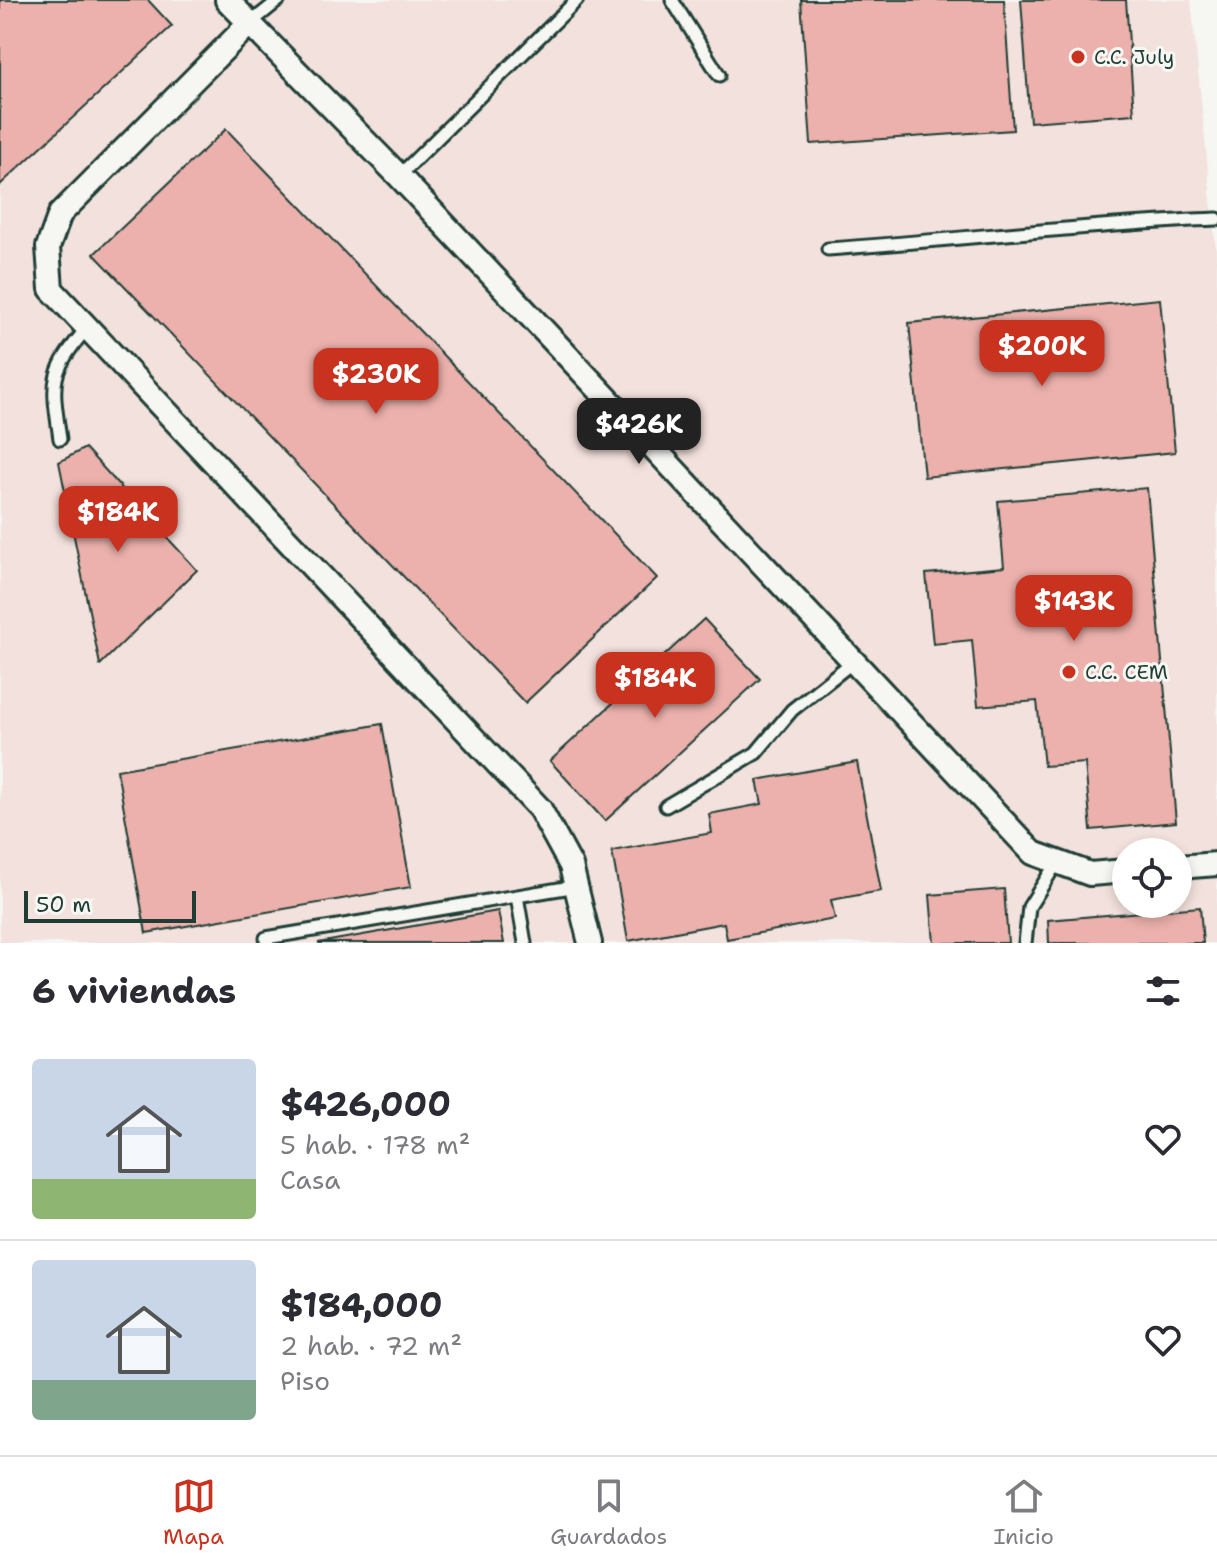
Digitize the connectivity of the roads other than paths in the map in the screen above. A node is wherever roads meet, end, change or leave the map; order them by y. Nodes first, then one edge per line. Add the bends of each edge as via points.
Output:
1 (227, 0) edge
2 (279, 0) edge
3 (577, 0) edge
4 (672, 0) edge
5 (248, 25) junction
6 (719, 75) dead end
7 (399, 176) junction
8 (1217, 219) edge
9 (828, 249) dead end
10 (87, 328) junction
11 (60, 439) dead end
12 (854, 661) junction
13 (666, 806) dead end
14 (1057, 862) junction
15 (1217, 864) edge
16 (1192, 866) edge
17 (1112, 872) edge
18 (577, 886) junction
19 (517, 896) junction
20 (267, 943) edge
21 (525, 943) edge
22 (590, 943) edge
23 (1025, 943) edge

1 - 5 street
2 - 5 lane
3 - 7 lane
4 - 6 lane
5 - 7 street
5 - 10 street via 60,214 48,247 51,289
7 - 12 street
8 - 9 lane
10 - 11 lane via 57,368 52,386
10 - 18 street via 540,809
12 - 13 lane via 792,710 756,753
12 - 14 street via 1033,853
14 - 17 street via 1090,874
14 - 23 lane via 1029,907
15 - 16 street
18 - 19 lane
18 - 22 street
19 - 20 lane via 266,938
19 - 21 lane

